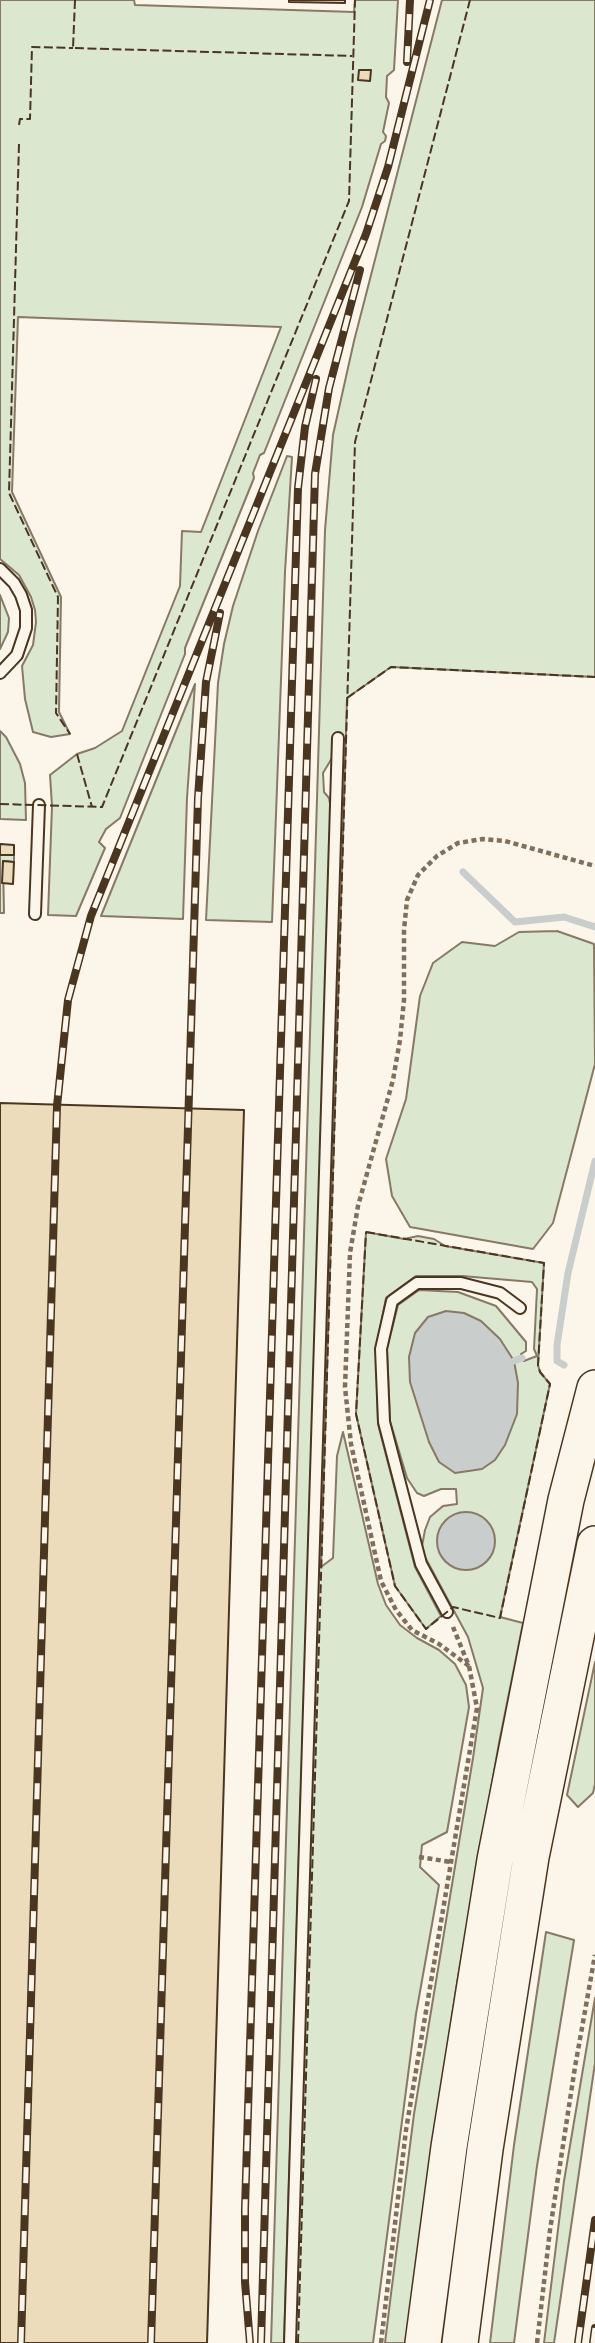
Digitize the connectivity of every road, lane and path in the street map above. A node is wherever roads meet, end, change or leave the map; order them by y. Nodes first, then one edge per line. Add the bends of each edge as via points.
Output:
1 (0, 569) edge
2 (0, 673) edge
3 (338, 738) dead end
4 (38, 805) dead end
5 (595, 866) edge
6 (35, 914) dead end
7 (520, 1308) dead end
8 (595, 1388) edge
9 (595, 1544) edge
10 (447, 1612) joint
11 (469, 1665) junction
12 (419, 1857) dead end
13 (451, 1862) junction
14 (595, 1955) edge
15 (290, 2343) edge
16 (381, 2343) edge
17 (423, 2343) edge
18 (460, 2343) edge
19 (537, 2343) edge

1 - 2 lane via 21,595 26,628 17,655
3 - 15 lane
4 - 6 lane
5 - 11 path via 483,839 458,843 418,875 407,900 404,1000 396,1066 350,1253 345,1387 351,1444 381,1581 412,1630
7 - 10 lane via 500,1293 461,1283 417,1283 392,1301 381,1349 384,1422 421,1564
8 - 17 main road via 566,1500 495,1860
9 - 18 main road via 530,1857
10 - 11 path
11 - 13 path via 477,1707
12 - 13 path
13 - 16 path via 406,2130
14 - 19 path via 554,2203

